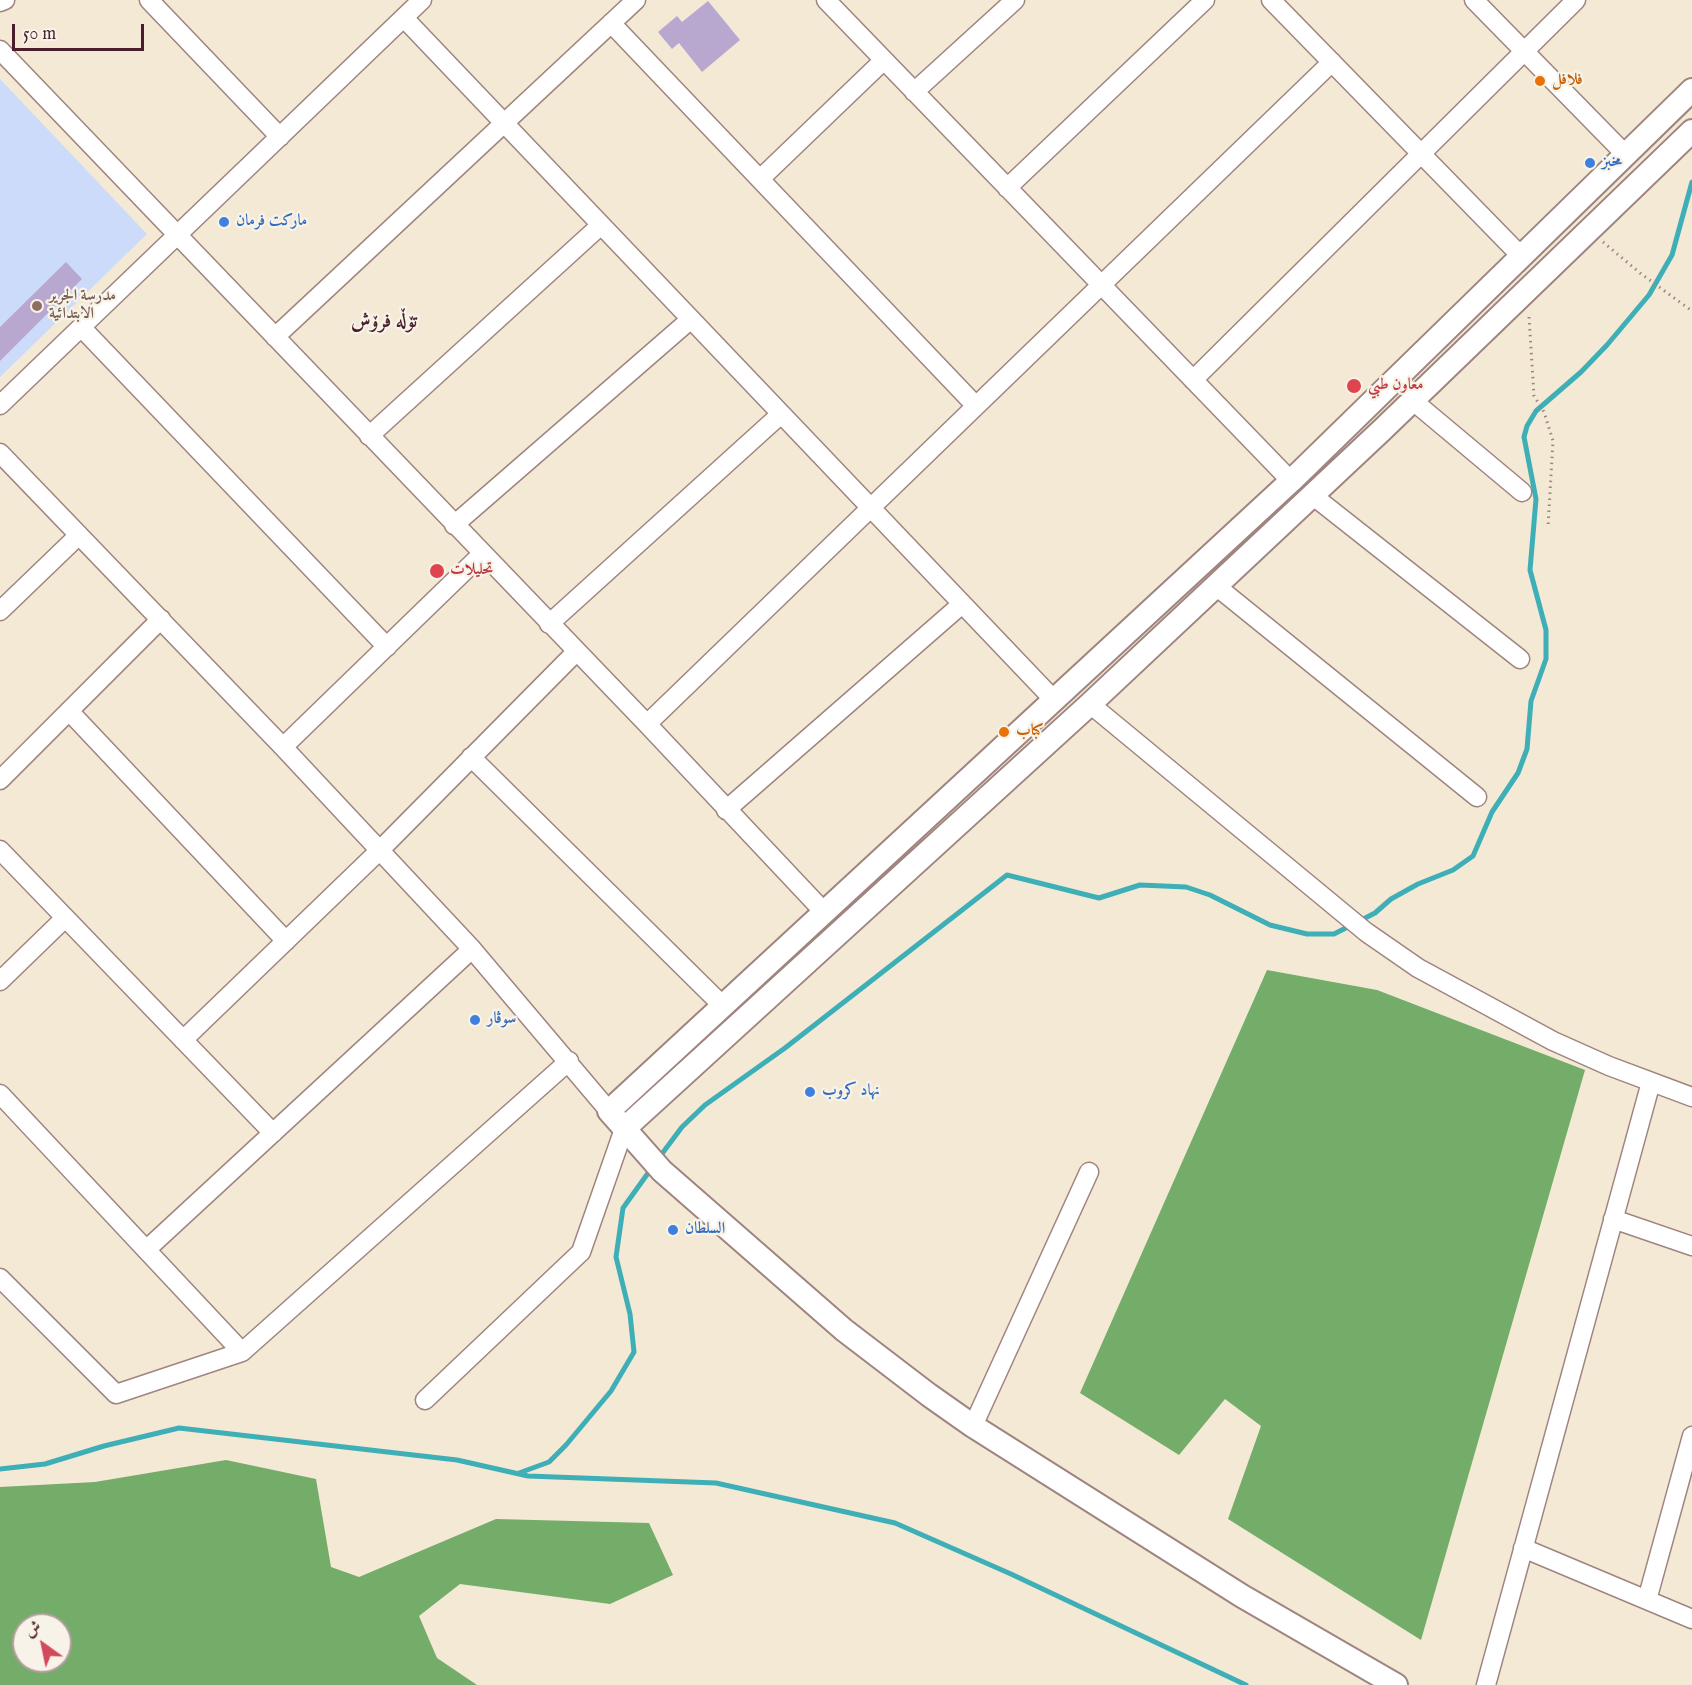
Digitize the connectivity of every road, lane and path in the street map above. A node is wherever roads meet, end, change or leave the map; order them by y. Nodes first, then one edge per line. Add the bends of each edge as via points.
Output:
1 (5, 0) edge
2 (422, 0) edge
3 (636, 0) edge
4 (826, 0) edge
5 (1015, 0) edge
6 (1205, 0) edge
7 (1271, 0) edge
8 (1474, 0) edge
9 (1576, 0) edge
10 (0, 2) edge
11 (159, 4) edge
12 (404, 18) junction
13 (611, 23) junction
14 (0, 50) edge
15 (1525, 52) junction
16 (884, 60) junction
17 (1332, 62) junction
18 (1692, 90) edge
19 (914, 92) junction
20 (503, 123) junction
21 (1692, 131) edge
22 (279, 137) junction
23 (1421, 153) junction
24 (1625, 154) junction
25 (760, 179) junction
26 (1007, 188) junction
27 (601, 225) junction
28 (1590, 231) junction
29 (177, 235) junction
30 (1520, 255) junction
31 (1101, 285) junction
32 (1526, 291) junction
33 (1692, 311) edge
34 (691, 319) junction
35 (81, 327) junction
36 (275, 338) junction
37 (1193, 380) junction
38 (1412, 400) junction
39 (0, 405) edge
40 (976, 406) junction
41 (1363, 411) junction
42 (781, 414) junction
43 (1382, 430) junction
44 (369, 436) junction
45 (0, 453) edge
46 (1291, 481) junction
47 (1522, 492) dead end
48 (1312, 495) junction
49 (871, 508) junction
50 (454, 525) junction
51 (1548, 527) dead end
52 (79, 535) junction
53 (482, 554) junction
54 (1216, 586) junction
55 (962, 604) junction
56 (0, 612) edge
57 (161, 619) junction
58 (549, 624) junction
59 (387, 647) junction
60 (576, 652) junction
61 (1520, 659) dead end
62 (1054, 700) junction
63 (1090, 704) junction
64 (69, 711) junction
65 (647, 724) junction
66 (283, 747) junction
67 (471, 757) junction
68 (0, 780) edge
69 (1477, 797) dead end
70 (726, 810) junction
71 (0, 850) edge
72 (379, 851) junction
73 (825, 914) junction
74 (65, 918) junction
75 (286, 941) junction
76 (472, 949) junction
77 (0, 981) edge
78 (715, 1013) junction
79 (724, 1038) junction
80 (183, 1040) junction
81 (570, 1061) junction
82 (1651, 1082) junction
83 (0, 1094) edge
84 (1692, 1097) edge
85 (609, 1111) junction
86 (624, 1129) junction
87 (273, 1133) junction
88 (1089, 1172) dead end
89 (1613, 1219) junction
90 (1692, 1246) edge
91 (146, 1250) junction
92 (0, 1278) edge
93 (242, 1352) junction
94 (425, 1400) dead end
95 (973, 1426) junction
96 (1692, 1436) edge
97 (1523, 1548) junction
98 (1647, 1600) junction
99 (1692, 1619) edge
100 (1396, 1685) edge
101 (1486, 1685) edge

1 - 10 street
2 - 12 street
3 - 13 street
4 - 16 street
5 - 19 street
6 - 26 street
7 - 17 street
8 - 15 street
9 - 15 street
11 - 22 street
12 - 20 street
12 - 22 street
13 - 20 street
13 - 25 street
14 - 29 street
15 - 23 street
15 - 24 street
16 - 19 street
16 - 25 street
17 - 23 street
17 - 31 street
18 - 24 main road
19 - 26 street
20 - 27 street
20 - 36 street
21 - 28 main road
22 - 29 street
23 - 30 street
23 - 37 street
24 - 30 main road
25 - 40 street
26 - 31 street
27 - 34 street
27 - 44 street
28 - 32 main road
28 - 33 path
29 - 35 street
29 - 36 street
30 - 41 main road
31 - 37 street
31 - 40 street
32 - 38 main road
32 - 51 path via 1534,396 1544,412 1552,441
34 - 42 street
34 - 50 street
35 - 39 street
35 - 59 street
36 - 44 street
37 - 46 street
38 - 43 main road
38 - 47 street
40 - 49 street
41 - 43 main road
41 - 46 main road
42 - 49 street
42 - 58 street
43 - 48 main road
44 - 50 street
45 - 52 street
46 - 62 main road
48 - 54 main road
48 - 61 street
49 - 55 street
49 - 65 street
50 - 53 street
52 - 56 street
52 - 57 street
53 - 58 street
53 - 59 street
54 - 63 main road
54 - 69 street
55 - 62 street
55 - 70 street
57 - 64 street
57 - 66 street
58 - 60 street
59 - 66 street
60 - 65 street
60 - 67 street
62 - 73 main road
63 - 79 main road
63 - 82 street via 1366,932 1418,968 1553,1041
64 - 68 street
64 - 75 street
65 - 70 street
66 - 72 street
67 - 72 street
67 - 78 street
70 - 73 street
71 - 74 street
72 - 75 street
72 - 76 street
73 - 78 main road
74 - 77 street
74 - 80 street
75 - 80 street
76 - 81 street
76 - 87 street
78 - 79 main road
78 - 85 main road
79 - 86 main road
80 - 87 street
81 - 85 street
81 - 93 street
82 - 84 street
82 - 89 street
83 - 91 street
85 - 86 main road
86 - 94 street via 581,1252
86 - 95 main road via 662,1171 844,1330
87 - 91 street
88 - 95 street
89 - 90 street
89 - 97 street
91 - 93 street
92 - 93 street via 116,1394
95 - 100 main road via 1242,1596
96 - 98 street
97 - 98 street
97 - 101 street
98 - 99 street

